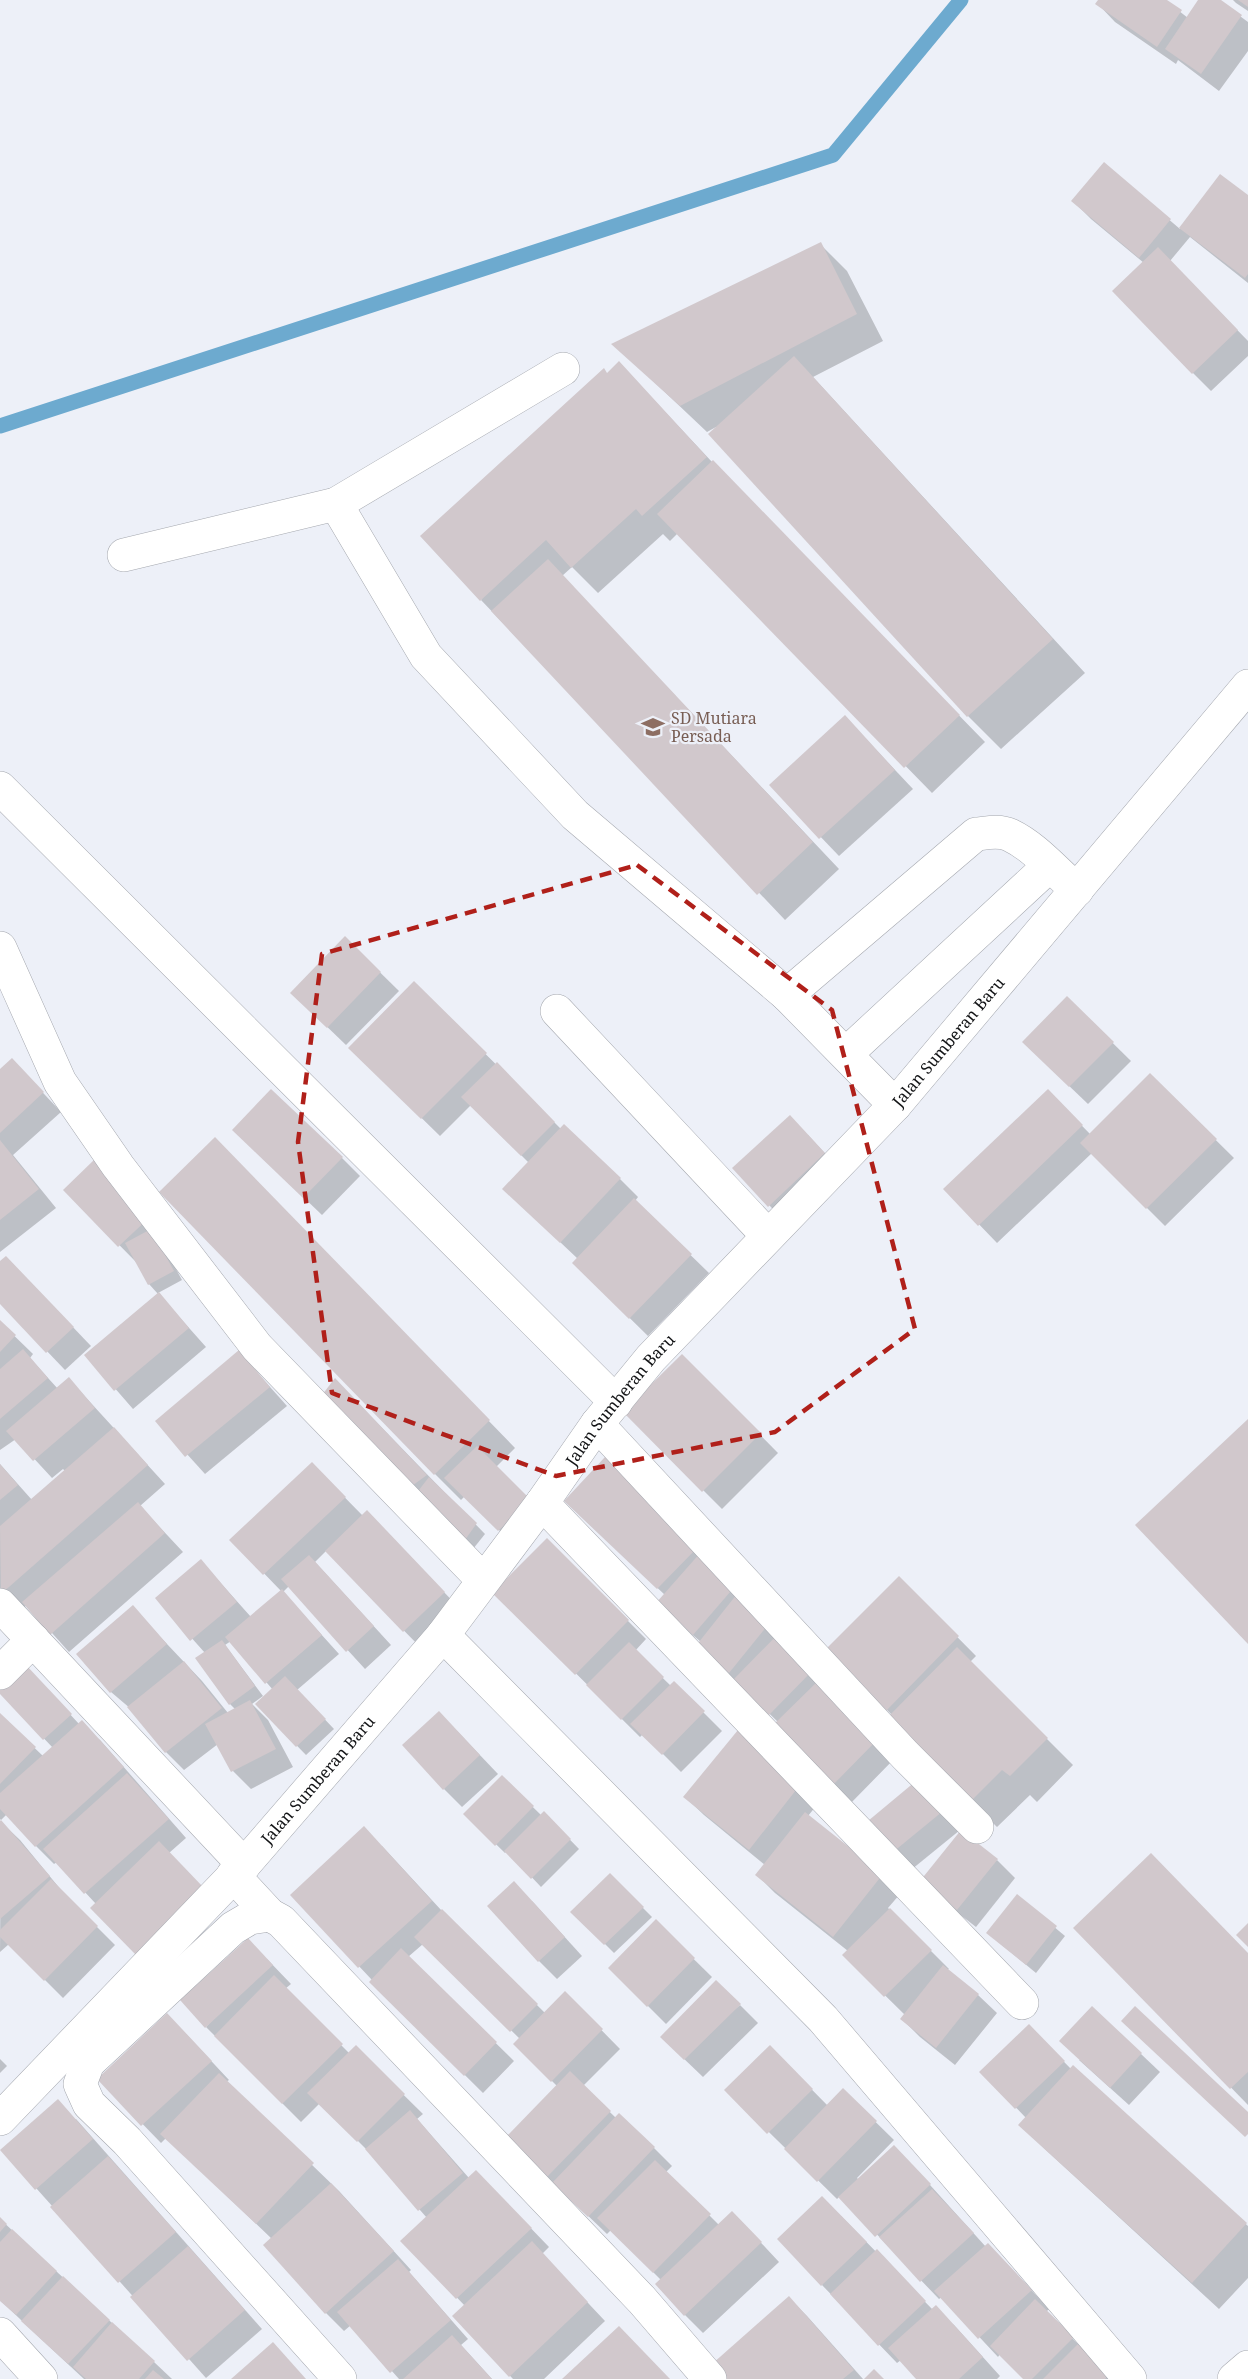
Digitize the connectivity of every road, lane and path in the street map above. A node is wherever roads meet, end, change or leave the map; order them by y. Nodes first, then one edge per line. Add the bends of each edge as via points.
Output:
1 (563, 369) dead end
2 (336, 504) junction
3 (124, 555) dead end
4 (1248, 686) edge
5 (0, 788) edge
6 (1061, 876) junction
7 (0, 948) edge
8 (787, 996) junction
9 (557, 1011) dead end
10 (851, 1059) junction
11 (895, 1105) junction
12 (768, 1236) junction
13 (607, 1413) junction
14 (542, 1503) junction
15 (483, 1580) junction
16 (0, 1605) edge
17 (443, 1635) junction
18 (33, 1640) junction
19 (0, 1673) edge
20 (976, 1827) dead end
21 (238, 1870) junction
22 (270, 1915) junction
23 (1022, 2003) dead end
24 (0, 2119) edge
25 (0, 2334) edge
26 (1248, 2367) edge
27 (41, 2379) edge
28 (340, 2379) edge
29 (710, 2379) edge
30 (1130, 2379) edge
31 (1234, 2379) edge

1 - 2 street
2 - 3 street
2 - 8 street via 426,656 575,815
4 - 6 street, Jalan Sumberan Baru
5 - 13 street
6 - 8 street via 1009,834 976,834
6 - 10 street
6 - 11 street, Jalan Sumberan Baru
7 - 15 street via 60,1082 154,1214 257,1347
8 - 10 street
9 - 12 street
10 - 11 street
11 - 12 street, Jalan Sumberan Baru
12 - 13 street, Jalan Sumberan Baru via 651,1358
13 - 14 street, Jalan Sumberan Baru
13 - 20 street via 905,1755
14 - 15 street, Jalan Sumberan Baru
14 - 23 street
15 - 17 street, Jalan Sumberan Baru
16 - 18 street
17 - 21 street, Jalan Sumberan Baru
17 - 30 street via 823,2019
18 - 19 street
18 - 21 street
21 - 22 street
21 - 24 street, Jalan Sumberan Baru
22 - 28 street via 250,1918 233,1928 88,2063 80,2084 89,2104 127,2141
22 - 29 street via 281,1921 454,2101 642,2300
25 - 27 street
26 - 31 street

